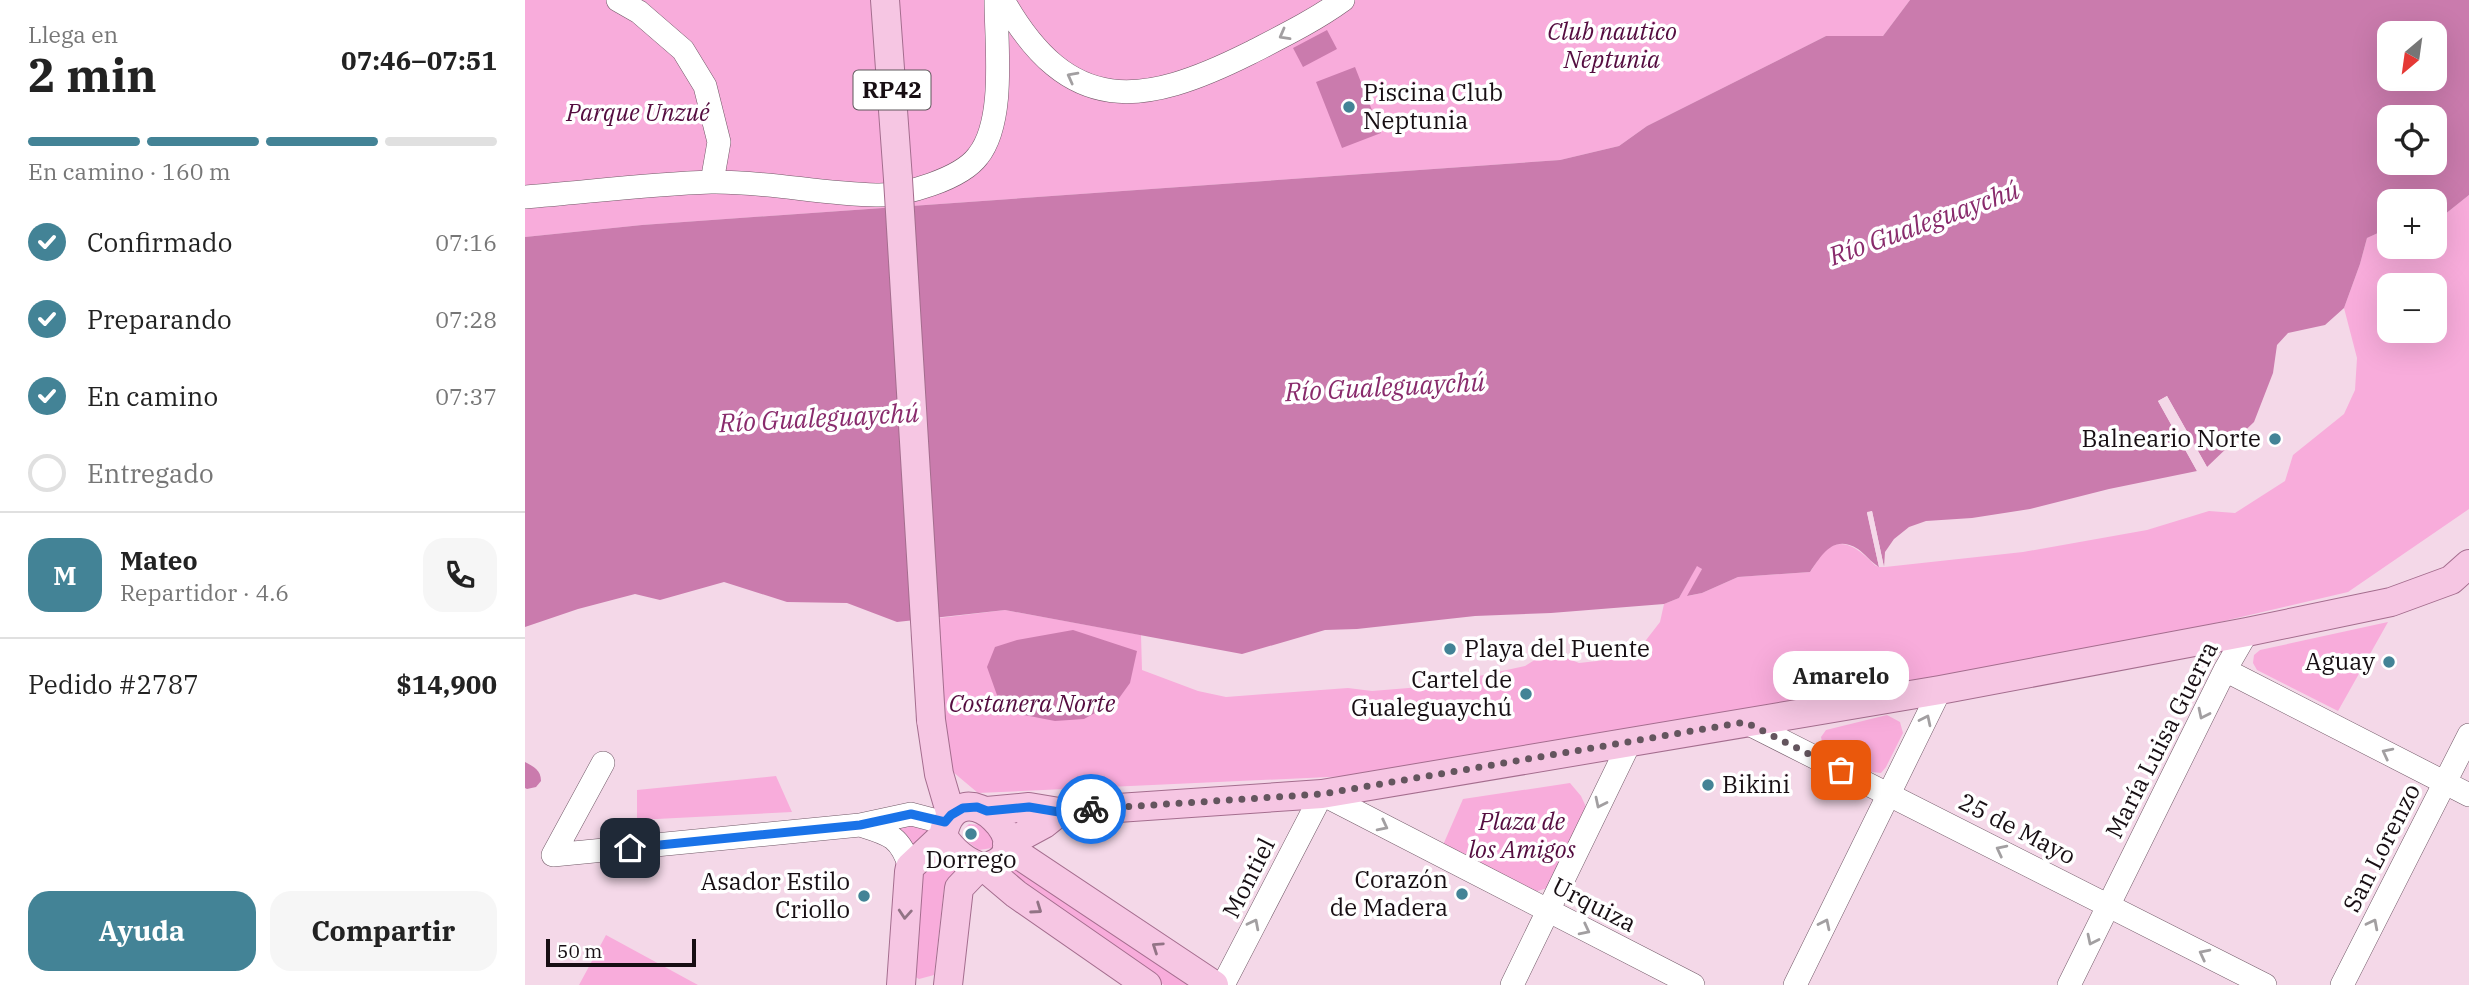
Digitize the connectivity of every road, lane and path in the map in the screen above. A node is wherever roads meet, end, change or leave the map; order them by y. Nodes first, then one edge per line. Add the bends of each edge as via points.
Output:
1 (618, 0) edge
2 (885, 0) edge
3 (996, 0) edge
4 (1003, 0) edge
5 (1343, 0) edge
6 (1026, 36) junction
7 (996, 62) junction
8 (712, 182) junction
9 (525, 197) edge
10 (2463, 574) edge
11 (2246, 632) junction
12 (2225, 670) junction
13 (1940, 690) junction
14 (1745, 722) junction
15 (2469, 735) edge
16 (1630, 742) junction
17 (603, 763) dead end
18 (2445, 783) junction
19 (1322, 794) junction
20 (1890, 794) junction
21 (2469, 795) edge
22 (987, 811) junction
23 (1059, 812) junction
24 (946, 824) junction
25 (860, 825) junction
26 (1007, 846) junction
27 (982, 866) junction
28 (910, 867) junction
29 (2109, 905) junction
30 (1548, 911) junction
31 (901, 985) edge
32 (948, 985) edge
33 (1147, 985) edge
34 (1214, 985) edge
35 (1223, 985) edge
36 (1512, 985) edge
37 (1693, 985) edge
38 (1795, 985) edge
39 (2069, 985) edge
40 (2265, 985) edge
41 (2342, 985) edge

1 - 8 street via 683,50 705,86 719,142
2 - 24 main road, RP42, bridge via 931,720
3 - 7 street
4 - 6 street
5 -> 6 street via 1231,62 1154,91 1095,88 1066,75
6 - 7 street via 1010,40
7 - 8 street via 996,104 989,139 966,169 937,184 879,195
8 - 9 street
10 - 11 main road via 2391,602
11 - 12 street, María Luisa Guerra
11 - 13 main road
18 -> 12 street
12 -> 29 street, María Luisa Guerra
13 - 14 main road
20 -> 13 street
14 - 16 main road
14 - 20 street, 25 de Mayo
15 - 18 street, San Lorenzo
16 - 19 main road
16 -> 30 street
17 - 25 street via 553,855
18 - 21 street
41 -> 18 street, San Lorenzo
19 - 23 main road
19 -> 30 street, Urquiza
35 -> 19 street, Montiel
29 -> 20 street, 25 de Mayo
38 -> 20 street
22 - 23 main road via 1029,807
22 - 24 main road via 963,808
22 - 26 main road via 1001,823
23 - 26 main road
24 - 25 street via 911,814
24 - 27 main road via 958,854
24 - 28 main road
25 - 28 street via 896,839
26 - 27 main road via 1004,858
34 -> 26 main road
27 - 32 main road via 959,888
27 -> 33 main road
28 -> 31 main road
29 -> 39 street, María Luisa Guerra
40 -> 29 street, 25 de Mayo
30 - 36 street
30 -> 37 street, Urquiza

